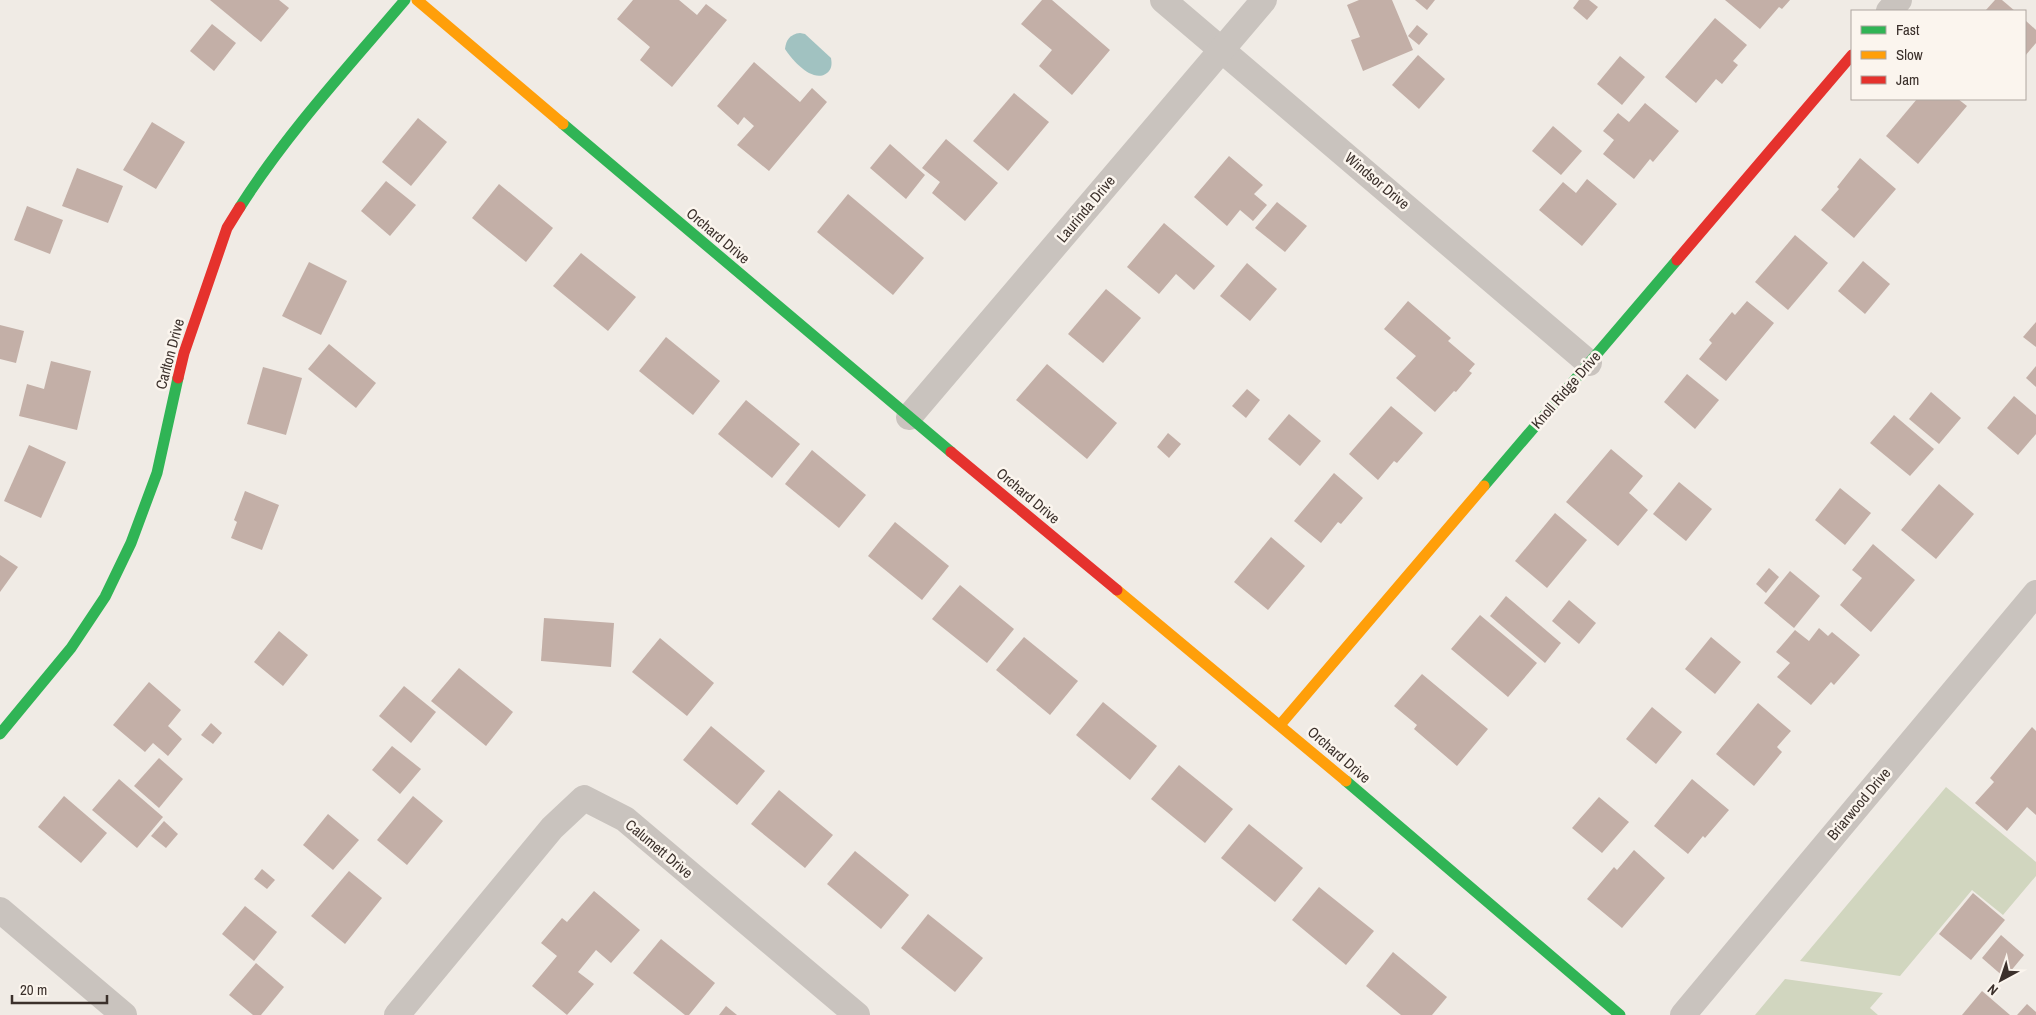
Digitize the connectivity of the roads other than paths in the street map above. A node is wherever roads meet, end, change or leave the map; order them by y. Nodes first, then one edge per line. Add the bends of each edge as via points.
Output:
1 (405, 0) edge
2 (417, 0) edge
3 (1163, 0) edge
4 (1264, 0) edge
5 (1899, 0) edge
6 (1890, 10) edge
7 (1222, 49) junction
8 (1851, 56) edge
9 (1590, 363) junction
10 (909, 417) junction
11 (2036, 593) edge
12 (1280, 725) junction
13 (0, 734) edge
14 (0, 910) edge
15 (124, 1015) edge
16 (397, 1015) edge
17 (857, 1015) edge
18 (1620, 1015) edge
19 (1683, 1015) edge

1 - 13 street, Carlton Drive via 269,163 227,228 184,353 157,473 131,543 105,597 71,648
2 - 10 street, Orchard Drive
3 - 7 street, Windsor Drive
4 - 7 street, Laurinda Drive
5 - 6 street
7 - 9 street, Windsor Drive
7 - 10 street, Laurinda Drive
8 - 9 street, Knoll Ridge Drive
9 - 12 street, Knoll Ridge Drive
10 - 12 street, Orchard Drive
11 - 19 street, Briarwood Drive
12 - 18 street, Orchard Drive
14 - 15 street
16 - 17 street, Calumett Drive via 552,828 584,798 625,819

